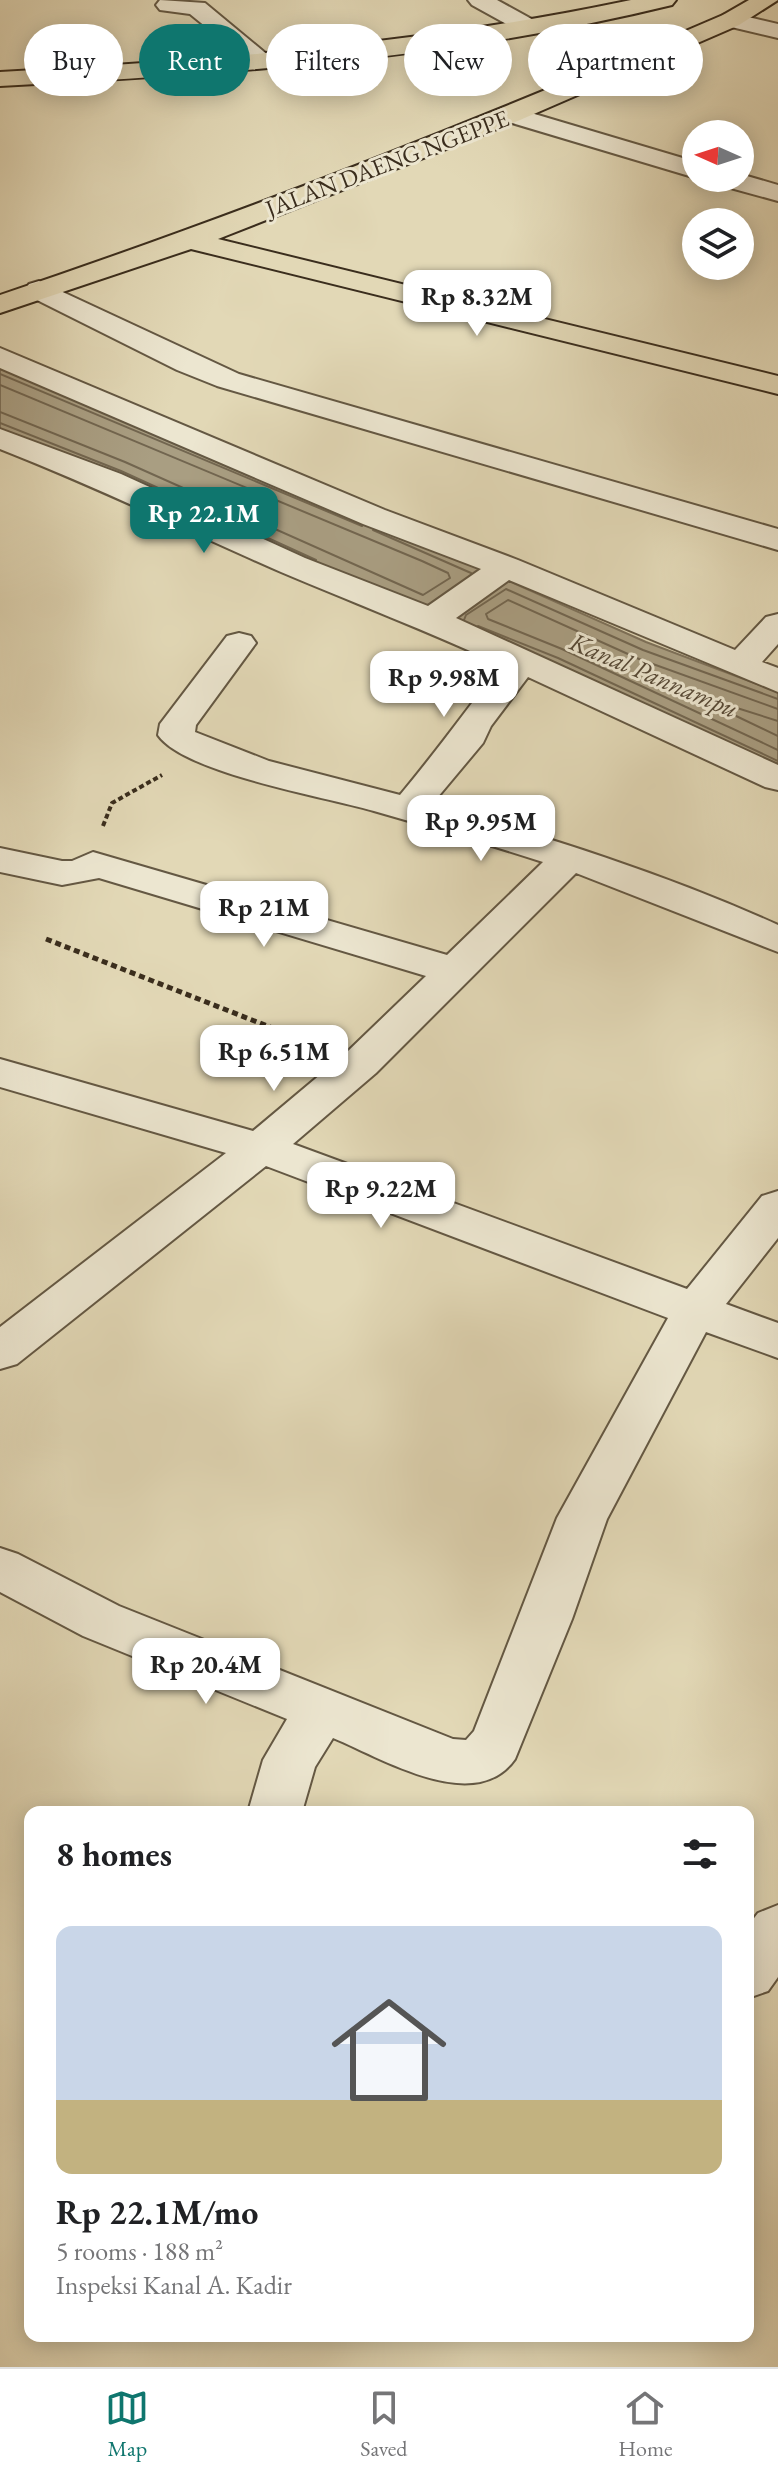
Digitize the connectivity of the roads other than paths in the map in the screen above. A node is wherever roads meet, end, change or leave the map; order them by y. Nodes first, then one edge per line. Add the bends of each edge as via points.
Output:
1 (480, 0) edge
2 (664, 0) edge
3 (766, 0) edge
4 (168, 5) dead end
5 (731, 20) junction
6 (544, 24) edge
7 (528, 26) edge
8 (528, 27) edge
9 (778, 31) edge
10 (263, 61) junction
11 (0, 79) edge
12 (511, 115) junction
13 (682, 166) edge
14 (754, 186) edge
15 (778, 193) edge
16 (190, 240) junction
17 (39, 290) junction
18 (0, 304) edge
19 (0, 357) edge
20 (778, 385) edge
21 (0, 438) edge
22 (778, 540) edge
23 (506, 567) junction
24 (431, 620) junction
25 (778, 624) edge
26 (239, 643) dead end
27 (522, 661) junction
28 (740, 665) junction
29 (778, 681) edge
30 (778, 779) edge
31 (408, 809) junction
32 (569, 858) junction
33 (0, 860) edge
34 (778, 940) edge
35 (455, 971) junction
36 (0, 1073) edge
37 (261, 1148) junction
38 (778, 1207) edge
39 (694, 1312) junction
40 (778, 1341) edge
41 (0, 1352) edge
42 (0, 1568) edge
43 (322, 1710) junction
44 (277, 1806) edge
45 (778, 1931) edge
46 (754, 1964) edge

1 - 7 street
2 - 6 main road
3 - 5 main road, JALAN DAENG NGEPPE
4 - 10 street via 197,8
5 - 9 street
5 - 12 main road, JALAN DAENG NGEPPE
8 - 10 main road
10 - 11 main road
12 - 13 street
12 - 16 main road, JALAN DAENG NGEPPE
14 - 15 street
16 - 17 main road, JALAN DAENG NGEPPE
16 - 20 main road
17 - 18 main road, JALAN DAENG NGEPPE
17 - 22 street via 228,380
19 - 23 street via 374,517
21 - 24 street
23 - 24 street
23 - 28 street
24 - 27 street
25 - 28 street
26 - 31 street via 178,724 176,735 199,749
27 - 30 street
27 - 31 street
28 - 29 street
31 - 32 street
32 - 34 street via 649,885
32 - 35 street
33 - 35 street via 64,874 93,864
35 - 37 street via 361,1063
36 - 37 street
37 - 39 street
37 - 41 street
38 - 39 street
39 - 40 street
39 - 43 street via 582,1518 486,1758 473,1764 450,1762
42 - 43 street via 101,1621
43 - 44 street via 290,1760
45 - 46 street

